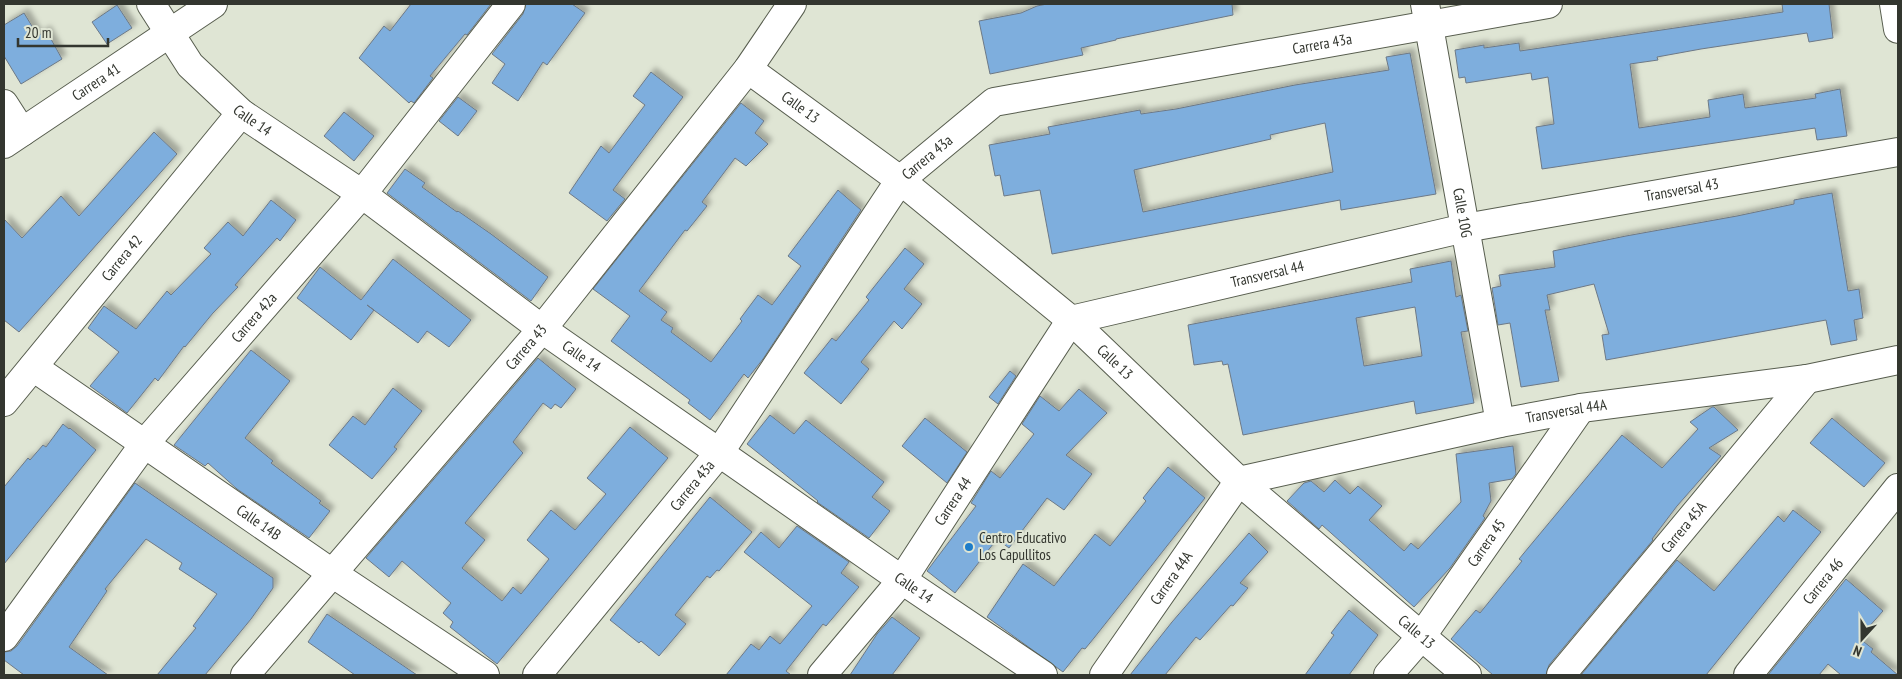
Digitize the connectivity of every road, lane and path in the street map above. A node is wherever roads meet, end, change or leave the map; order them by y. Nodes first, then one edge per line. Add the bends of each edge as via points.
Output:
1 (151, 4) edge
2 (213, 4) edge
3 (511, 4) edge
4 (792, 4) edge
5 (1548, 4) edge
6 (1894, 4) edge
7 (1427, 14) edge
8 (1898, 29) edge
9 (169, 33) junction
10 (748, 69) junction
11 (4, 104) edge
12 (241, 113) junction
13 (13, 138) edge
14 (1898, 152) edge
15 (900, 180) junction
16 (362, 194) junction
17 (1465, 228) junction
18 (1071, 320) junction
19 (542, 329) junction
20 (1898, 360) edge
21 (33, 366) junction
22 (1807, 379) junction
23 (4, 402) edge
24 (1581, 408) junction
25 (1500, 423) junction
26 (145, 443) junction
27 (719, 453) junction
28 (1239, 481) junction
29 (1898, 488) edge
30 (332, 573) junction
31 (902, 580) junction
32 (4, 637) edge
33 (1420, 637) junction
34 (245, 675) edge
35 (485, 675) edge
36 (537, 675) edge
37 (822, 675) edge
38 (1042, 675) edge
39 (1104, 675) edge
40 (1388, 675) edge
41 (1467, 675) edge
42 (1561, 675) edge
43 (1748, 675) edge

1 - 9 street, Calle 14
2 - 9 street, Carrera 41
3 - 16 street, Carrera 42a
4 - 10 street, Carrera 43
5 - 7 street, Carrera 43a
6 - 8 street
7 - 15 street, Carrera 43a via 994,102
7 - 17 street, Calle 10G
9 - 12 street, Calle 14 via 190,65
9 - 13 street, Carrera 41
10 - 15 street, Calle 13
10 - 19 street, Carrera 43
11 - 13 street
12 - 16 street, Calle 14
12 - 21 street, Carrera 42
14 - 17 street, Transversal 43
15 - 18 street, Calle 13
15 - 27 street, Carrera 43a
16 - 19 street, Calle 14
16 - 26 street, Carrera 42a
17 - 18 street, Transversal 44
17 - 25 street, Calle 10G
18 - 28 street, Calle 13
18 - 31 street, Carrera 44
19 - 27 street, Calle 14
19 - 30 street, Carrera 43
20 - 22 street, Transversal 44A
21 - 23 street, Carrera 42
21 - 26 street, Calle 14B
22 - 24 street, Transversal 44A
22 - 42 street, Carrera 45A
24 - 25 street, Transversal 44A
24 - 33 street, Carrera 45
25 - 28 street, Transversal 44A
26 - 30 street, Calle 14B
26 - 32 street, Carrera 42a
27 - 31 street, Calle 14
27 - 36 street, Carrera 43a
28 - 33 street, Calle 13
28 - 39 street, Carrera 44A
29 - 43 street, Carrera 46
30 - 34 street, Carrera 43
30 - 35 street, Calle 14B
31 - 37 street, Carrera 44
31 - 38 street, Calle 14
33 - 40 street, Carrera 45
33 - 41 street, Calle 13

